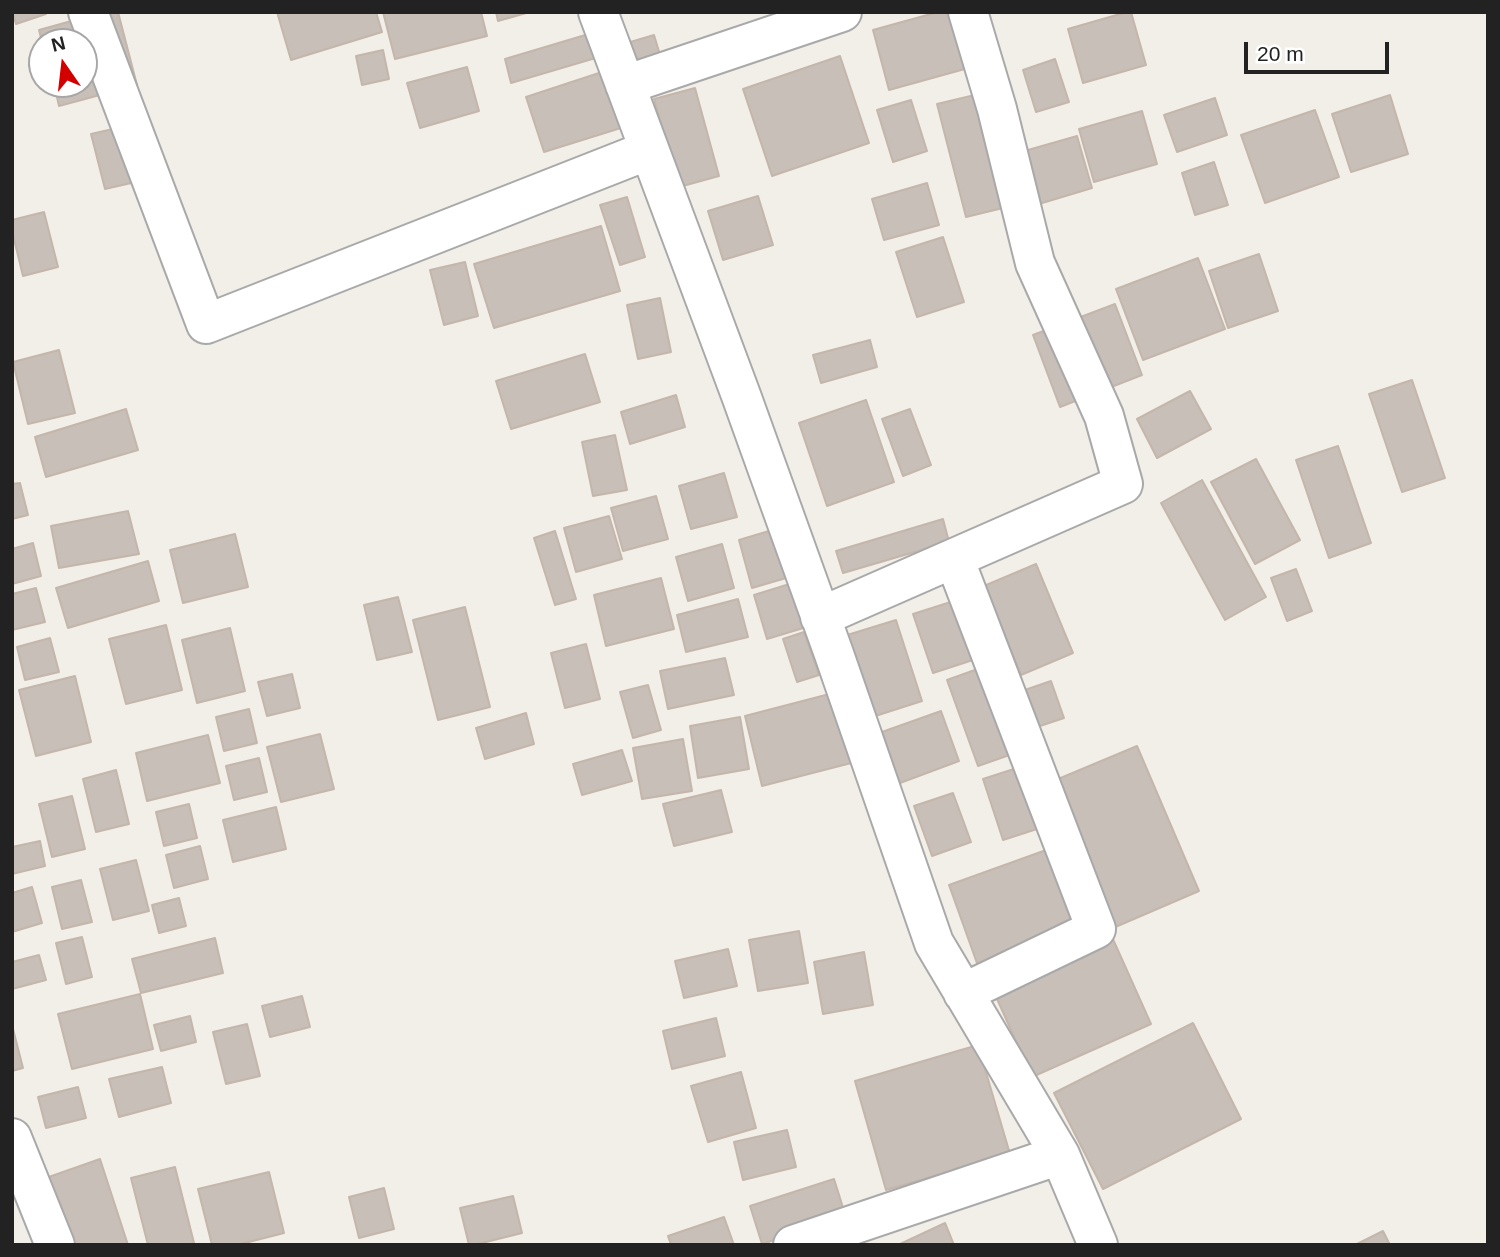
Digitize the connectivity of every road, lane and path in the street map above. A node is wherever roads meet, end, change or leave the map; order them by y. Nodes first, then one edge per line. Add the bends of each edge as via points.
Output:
1 (88, 12) edge
2 (598, 12) edge
3 (842, 12) edge
4 (968, 12) edge
5 (625, 85) junction
6 (649, 150) junction
7 (954, 558) junction
8 (820, 617) junction
9 (963, 993) junction
10 (12, 1138) edge
11 (1060, 1155) junction
12 (55, 1245) edge
13 (793, 1245) edge
14 (1098, 1245) edge

1 - 6 street via 206,324
2 - 5 street
3 - 5 street
4 - 7 street via 1035,263 1104,416 1123,484
5 - 6 street
6 - 8 street
7 - 8 street
7 - 9 street via 1096,929
8 - 9 street via 934,943
9 - 11 street
10 - 12 street
11 - 13 street
11 - 14 street

